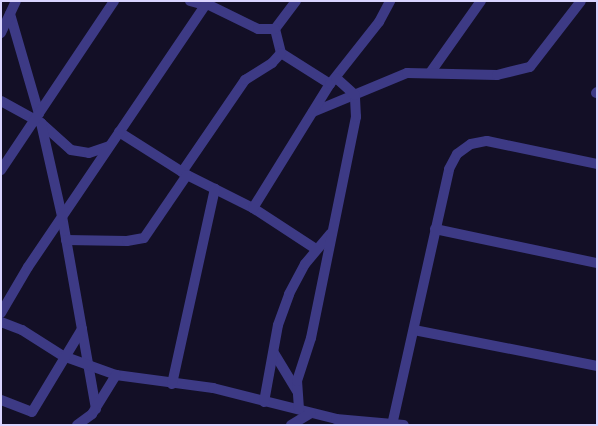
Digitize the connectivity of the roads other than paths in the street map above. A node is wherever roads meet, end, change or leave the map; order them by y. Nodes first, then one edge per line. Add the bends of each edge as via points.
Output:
1 (16, 1) edge
2 (114, 1) edge
3 (190, 1) edge
4 (296, 1) edge
5 (390, 1) edge
6 (481, 1) edge
7 (581, 1) edge
8 (207, 3) edge
9 (10, 14) junction
10 (275, 29) junction
11 (1, 33) edge
12 (281, 53) junction
13 (430, 73) junction
14 (333, 81) junction
15 (355, 95) junction
16 (1, 101) edge
17 (313, 112) junction
18 (39, 119) junction
19 (119, 132) junction
20 (109, 146) junction
21 (597, 164) edge
22 (1, 170) edge
23 (184, 173) junction
24 (215, 189) junction
25 (253, 208) junction
26 (62, 216) junction
27 (435, 229) junction
28 (331, 233) junction
29 (66, 240) junction
30 (316, 249) junction
31 (597, 263) edge
32 (1, 313) edge
33 (1, 322) edge
34 (82, 329) junction
35 (414, 330) junction
36 (274, 353) junction
37 (63, 356) junction
38 (88, 362) junction
39 (597, 366) edge
40 (116, 375) junction
41 (172, 384) junction
42 (297, 391) junction
43 (1, 400) edge
44 (264, 402) junction
45 (96, 409) junction
46 (299, 409) junction
47 (311, 413) junction
48 (392, 424) edge
49 (77, 425) edge
50 (291, 425) edge
51 (404, 425) edge

1 - 9 street
2 - 18 street
3 - 8 street
4 - 10 street
5 - 14 street via 379,22
6 - 13 street
7 - 13 street via 530,67 497,75
8 - 10 street via 258,29
8 - 19 street
9 - 11 street
9 - 18 street
10 - 12 street
12 - 14 street
12 - 23 street via 272,63 245,80
13 - 15 street via 397,76
14 - 15 street
14 - 17 street
15 - 17 street
15 - 28 street via 354,132
16 - 18 street
17 - 25 street
18 - 20 street via 71,150 81,153
18 - 22 street
18 - 26 street
19 - 20 street
19 - 23 street
20 - 26 street
21 - 27 street via 487,141 471,144 452,161
23 - 24 street
23 - 29 street via 144,238 127,241
24 - 25 street
24 - 41 street
25 - 30 street
26 - 29 street
26 - 32 street
27 - 31 street
27 - 35 street
28 - 30 street
28 - 42 street
29 - 34 street
30 - 36 street via 290,294 278,325
33 - 37 street via 22,330
34 - 37 street
34 - 38 street
35 - 39 street
35 - 48 street
36 - 42 street
36 - 44 street
37 - 38 street
37 - 43 street via 32,412
38 - 40 street
38 - 45 street
40 - 41 street
40 - 45 street
41 - 44 street via 213,388
42 - 46 street
44 - 46 street
45 - 49 street
46 - 47 street
47 - 48 street via 357,422
47 - 50 street
48 - 51 street

